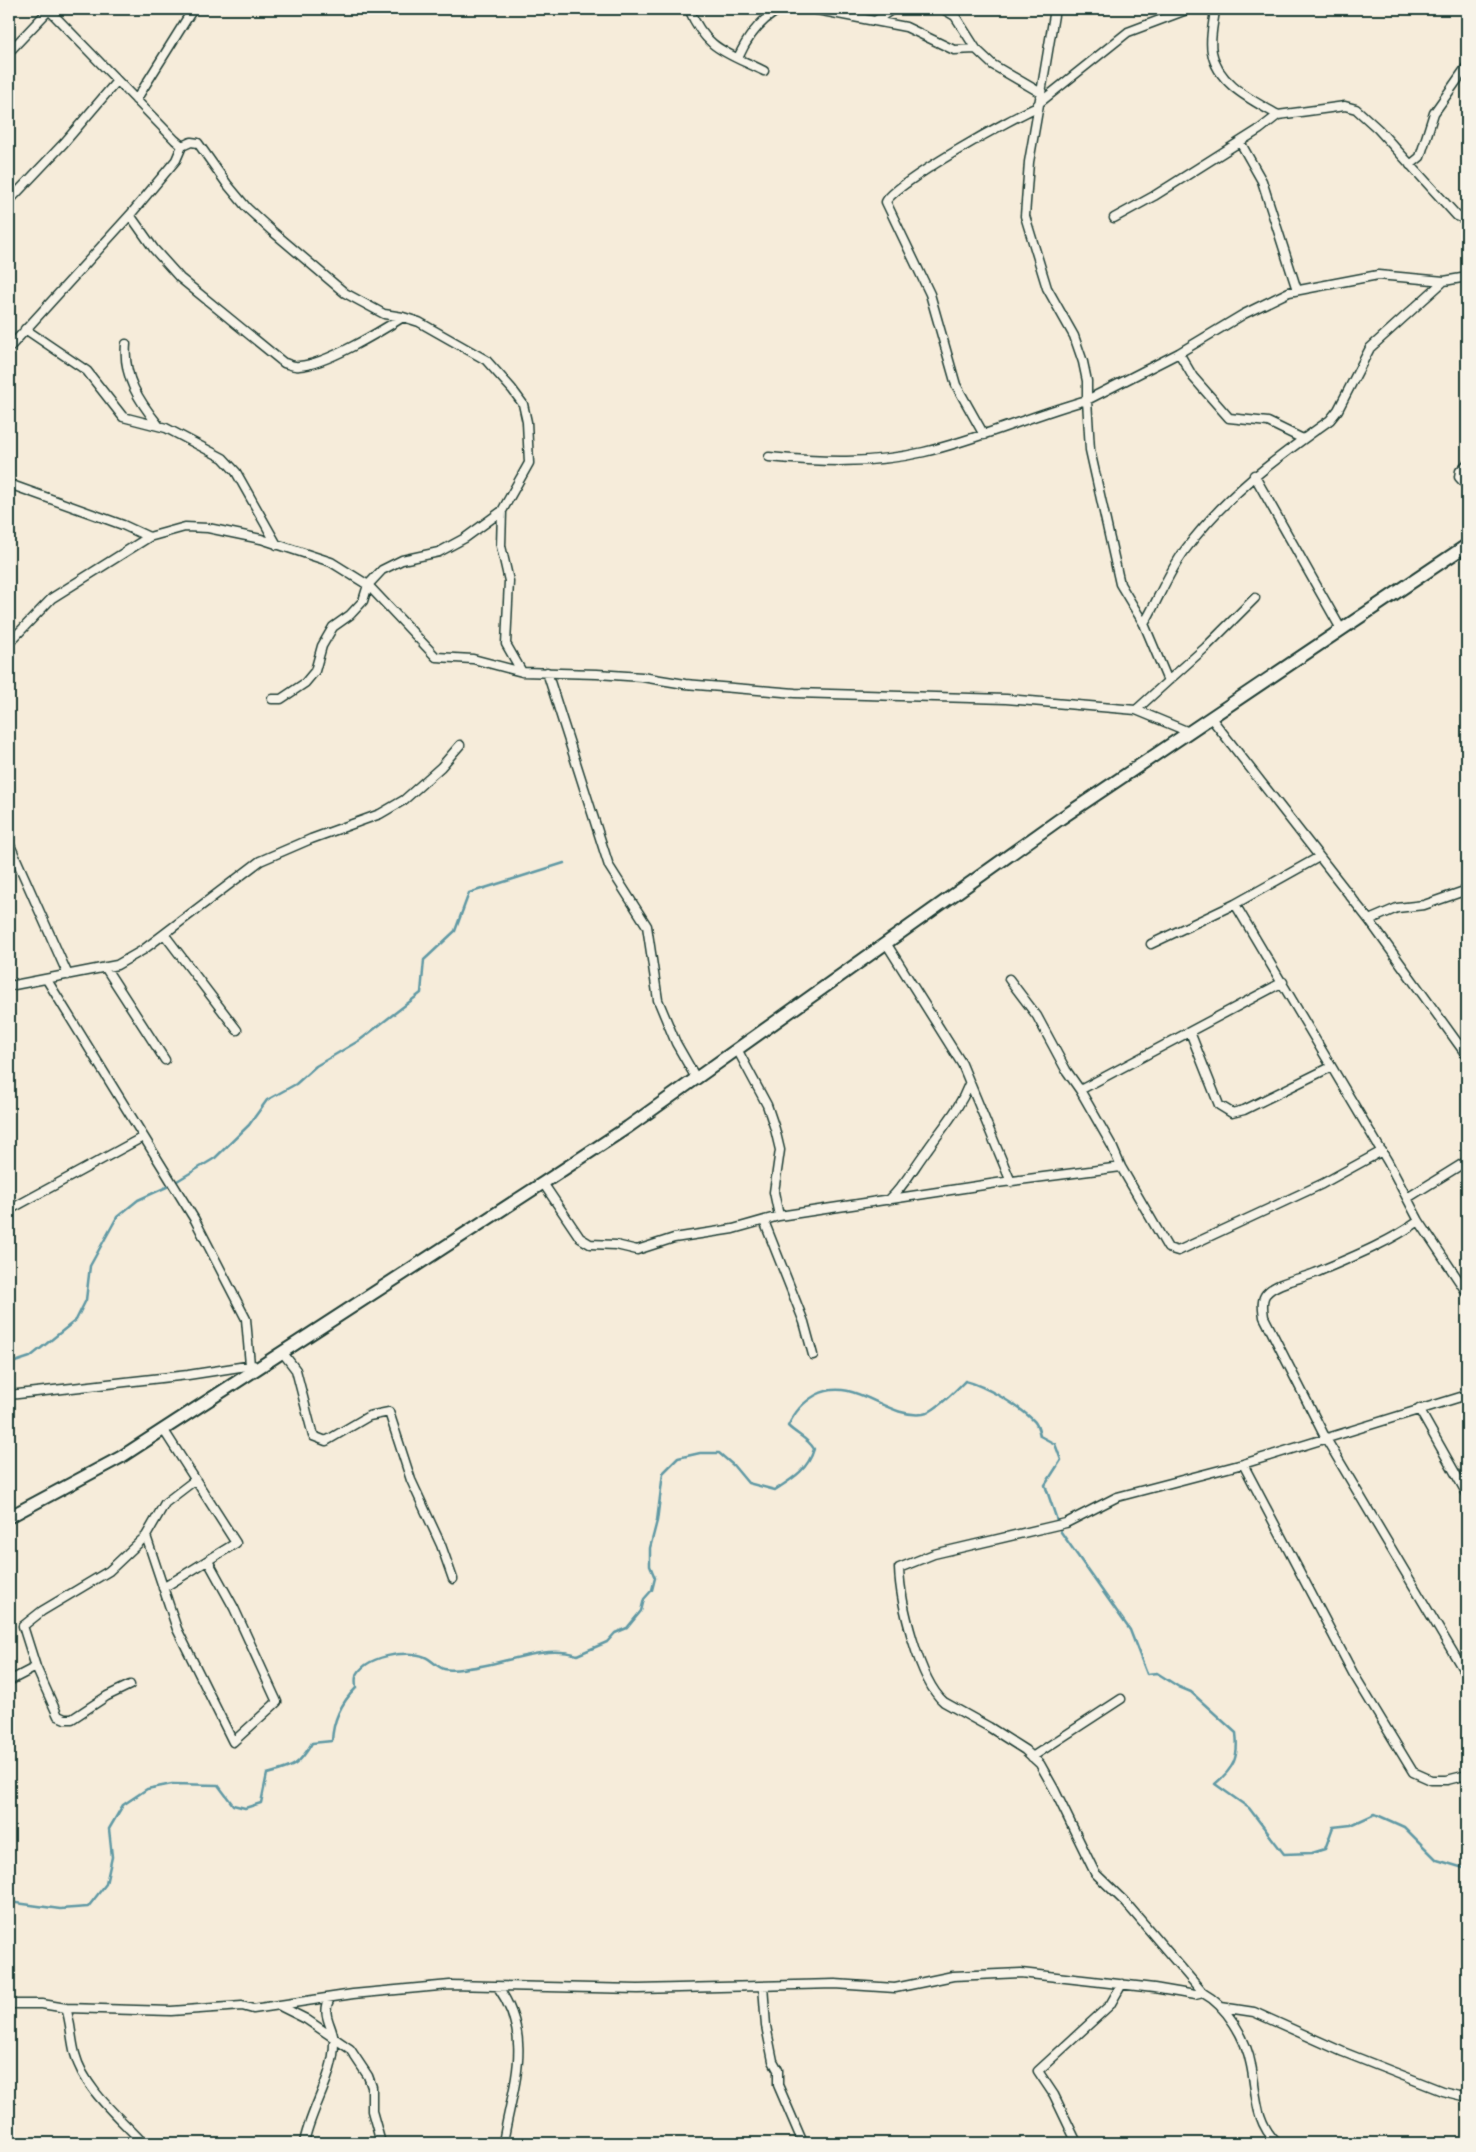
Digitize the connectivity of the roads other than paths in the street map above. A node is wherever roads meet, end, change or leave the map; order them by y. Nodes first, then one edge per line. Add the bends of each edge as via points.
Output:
1 (49, 9) edge
2 (193, 9) edge
3 (689, 9) edge
4 (781, 9) edge
5 (812, 9) edge
6 (893, 9) edge
7 (943, 9) edge
8 (1055, 9) edge
9 (1189, 9) edge
10 (1215, 9) edge
11 (875, 21) junction
12 (976, 49) junction
13 (9, 52) edge
14 (738, 58) junction
15 (1467, 66) edge
16 (764, 71) dead end
17 (117, 81) junction
18 (1041, 93) junction
19 (136, 100) junction
20 (1038, 105) junction
21 (1278, 115) junction
22 (1240, 142) junction
23 (182, 146) junction
24 (1410, 165) junction
25 (10, 196) edge
26 (130, 215) junction
27 (1114, 218) dead end
28 (1467, 220) edge
29 (1467, 276) edge
30 (1444, 281) junction
31 (1297, 290) junction
32 (403, 317) junction
33 (25, 330) junction
34 (126, 344) dead end
35 (9, 348) edge
36 (1179, 353) junction
37 (1087, 400) junction
38 (160, 426) junction
39 (984, 435) junction
40 (1303, 439) junction
41 (769, 457) dead end
42 (1467, 464) edge
43 (1254, 476) junction
44 (9, 484) edge
45 (1467, 486) edge
46 (502, 511) junction
47 (149, 537) junction
48 (277, 545) junction
49 (1467, 545) edge
50 (368, 585) junction
51 (1255, 598) dead end
52 (1144, 624) junction
53 (1341, 629) junction
54 (9, 643) edge
55 (522, 672) junction
56 (547, 672) junction
57 (1168, 681) junction
58 (272, 699) dead end
59 (1136, 710) junction
60 (1211, 718) junction
61 (1188, 732) junction
62 (460, 745) dead end
63 (9, 843) edge
64 (1319, 857) junction
65 (1467, 890) edge
66 (1235, 904) junction
67 (1370, 920) junction
68 (164, 934) junction
69 (886, 943) junction
70 (1151, 944) dead end
71 (105, 968) junction
72 (68, 975) junction
73 (9, 977) edge
74 (1009, 979) dead end
75 (47, 980) junction
76 (1283, 982) junction
77 (11, 985) edge
78 (237, 1030) dead end
79 (1190, 1032) junction
80 (738, 1049) junction
81 (1467, 1056) edge
82 (165, 1060) dead end
83 (1331, 1067) junction
84 (696, 1078) junction
85 (969, 1084) junction
86 (1080, 1090) junction
87 (143, 1137) junction
88 (1382, 1151) junction
89 (1467, 1161) edge
90 (1121, 1167) junction
91 (1011, 1182) junction
92 (543, 1183) junction
93 (1409, 1197) junction
94 (889, 1200) junction
95 (9, 1210) edge
96 (779, 1216) junction
97 (1419, 1220) junction
98 (764, 1221) junction
99 (1467, 1275) edge
100 (1458, 1277) junction
101 (1467, 1293) edge
102 (283, 1353) junction
103 (813, 1355) dead end
104 (268, 1363) junction
105 (250, 1366) junction
106 (9, 1395) edge
107 (1467, 1395) edge
108 (1419, 1409) junction
109 (164, 1429) junction
110 (1325, 1437) junction
111 (1243, 1464) junction
112 (195, 1480) junction
113 (1467, 1494) edge
114 (9, 1517) edge
115 (146, 1536) junction
116 (208, 1561) junction
117 (453, 1579) dead end
118 (163, 1588) junction
119 (36, 1667) junction
120 (1467, 1676) edge
121 (9, 1681) edge
122 (130, 1685) dead end
123 (1121, 1699) dead end
124 (1032, 1757) junction
125 (1467, 1776) edge
126 (1122, 1984) junction
127 (763, 1986) junction
128 (498, 1988) junction
129 (1202, 1993) junction
130 (330, 1998) junction
131 (9, 2004) edge
132 (276, 2006) junction
133 (1221, 2007) junction
134 (66, 2008) junction
135 (333, 2039) junction
136 (1467, 2097) edge
137 (142, 2143) edge
138 (304, 2143) edge
139 (381, 2143) edge
140 (503, 2143) edge
141 (803, 2143) edge
142 (1077, 2143) edge
143 (1277, 2143) edge

1 - 13 street
1 - 17 street
2 - 19 street
3 - 14 street via 703,36
4 - 14 street via 757,27
5 - 11 street
6 - 11 street
7 - 12 street via 955,16
8 - 18 street
9 - 20 street via 1128,32
10 - 21 street via 1211,50 1218,72 1247,96
11 - 12 street via 906,27 954,50
12 - 18 street via 994,65
14 - 16 street
15 - 24 street via 1434,113 1420,157
17 - 19 street
17 - 25 street via 64,143
18 - 20 street
19 - 23 street
20 - 37 street via 1025,216 1046,288 1074,336 1083,362 1088,381
20 - 39 street via 951,154 886,202 930,294 956,385
21 - 22 street
21 - 24 street via 1345,106 1356,110
22 - 27 street
22 - 31 street via 1262,180
23 - 26 street via 176,160
23 - 32 street via 198,143 248,208 345,293 384,314
24 - 28 street via 1457,216
26 - 32 street via 180,278 288,364 300,366 327,357
26 - 33 street
29 - 30 street
30 - 31 street via 1378,276
30 - 40 street via 1370,348 1338,410 1330,420
31 - 36 street via 1244,314
32 - 46 street via 419,322 486,360 523,404 529,463
33 - 35 street
33 - 38 street via 87,371 123,417
34 - 38 street via 125,362 134,388
36 - 37 street
36 - 40 street via 1193,377 1230,418 1268,422
37 - 39 street
37 - 52 street via 1090,450 1118,575
38 - 48 street via 223,458 236,472
39 - 41 street via 924,452 879,460
40 - 43 street
42 - 45 street via 1459,477
43 - 52 street via 1219,509 1185,551
43 - 53 street
44 - 47 street
46 - 50 street via 439,552 402,560 382,570
46 - 55 street via 501,546 509,581 506,644
47 - 48 street via 185,527 208,528
47 - 54 street via 52,598
48 - 50 street via 331,562
49 - 53 main road
50 - 55 street via 436,657 473,659
50 - 58 street via 363,601 333,627 322,646 315,671 305,683 281,698
51 - 57 street
52 - 57 street
53 - 60 main road
55 - 56 street
56 - 59 street via 642,677 795,693 1006,699
56 - 84 street via 609,866 647,926 658,1000 676,1043
57 - 59 street
59 - 61 street
60 - 61 main road
60 - 64 street
61 - 69 main road
62 - 68 street via 442,767 404,800 380,814 260,861
63 - 72 street
64 - 66 street
64 - 67 street
65 - 67 street via 1424,905 1397,908
66 - 70 street
66 - 76 street
67 - 81 street
68 - 71 street via 117,965
68 - 78 street
69 - 80 main road
69 - 85 street via 962,1064
71 - 72 street
71 - 82 street
72 - 75 street
73 - 77 street
74 - 86 street via 1037,1016
75 - 77 street
75 - 87 street
76 - 79 street
76 - 83 street
79 - 83 street via 1219,1105 1232,1113
79 - 86 street
80 - 84 main road
80 - 96 street via 767,1105 775,1129 780,1150 774,1192
83 - 88 street
84 - 92 main road
85 - 91 street
85 - 94 street via 962,1104 950,1122
86 - 90 street
87 - 95 street
87 - 105 street via 195,1220 246,1319
88 - 90 street via 1322,1184 1178,1251 1168,1248
88 - 93 street
89 - 93 street
90 - 91 street
91 - 94 street
92 - 98 street via 580,1238 590,1244 638,1250 674,1238
92 - 102 main road
93 - 97 street
94 - 96 street
96 - 98 street
97 - 100 street
97 - 110 street via 1370,1248 1272,1289 1265,1295 1262,1304 1264,1317
98 - 103 street via 804,1322
99 - 100 street
100 - 101 street
102 - 104 main road
102 - 117 street via 296,1370 313,1436 326,1441 369,1416 389,1412 411,1480
104 - 105 street
104 - 109 main road
105 - 106 street
107 - 108 street
108 - 110 street
108 - 113 street
109 - 112 street
109 - 114 main road via 121,1457
110 - 111 street
110 - 120 street
111 - 124 street via 1117,1497 1066,1523 934,1554 900,1568 908,1623 935,1694
111 - 125 street via 1345,1657 1413,1772 1431,1780
112 - 115 street via 164,1503
112 - 116 street via 236,1543
115 - 118 street
115 - 119 street via 109,1571 25,1623 23,1626
116 - 118 street
116 - 118 street via 234,1608 277,1702 233,1742 177,1629
119 - 121 street
119 - 122 street via 58,1716 65,1719
123 - 124 street
124 - 129 street via 1040,1764 1054,1789 1094,1873 1126,1903
126 - 127 street via 1021,1974 953,1976 895,1988 835,1984
126 - 129 street via 1195,1995
126 - 142 street via 1110,2005 1038,2071 1054,2095
127 - 128 street
127 - 141 street via 778,2085
128 - 130 street via 450,1985
128 - 140 street via 514,2012 519,2054
129 - 133 street
130 - 132 street
130 - 135 street via 326,2018
131 - 134 street
132 - 134 street via 171,2011
132 - 135 street via 288,2008
133 - 136 street via 1254,2012 1343,2052 1442,2091
133 - 143 street via 1246,2049 1257,2112
134 - 137 street via 75,2055 88,2080 100,2098
135 - 138 street via 331,2061
135 - 139 street via 350,2049 368,2076 372,2086 372,2111

